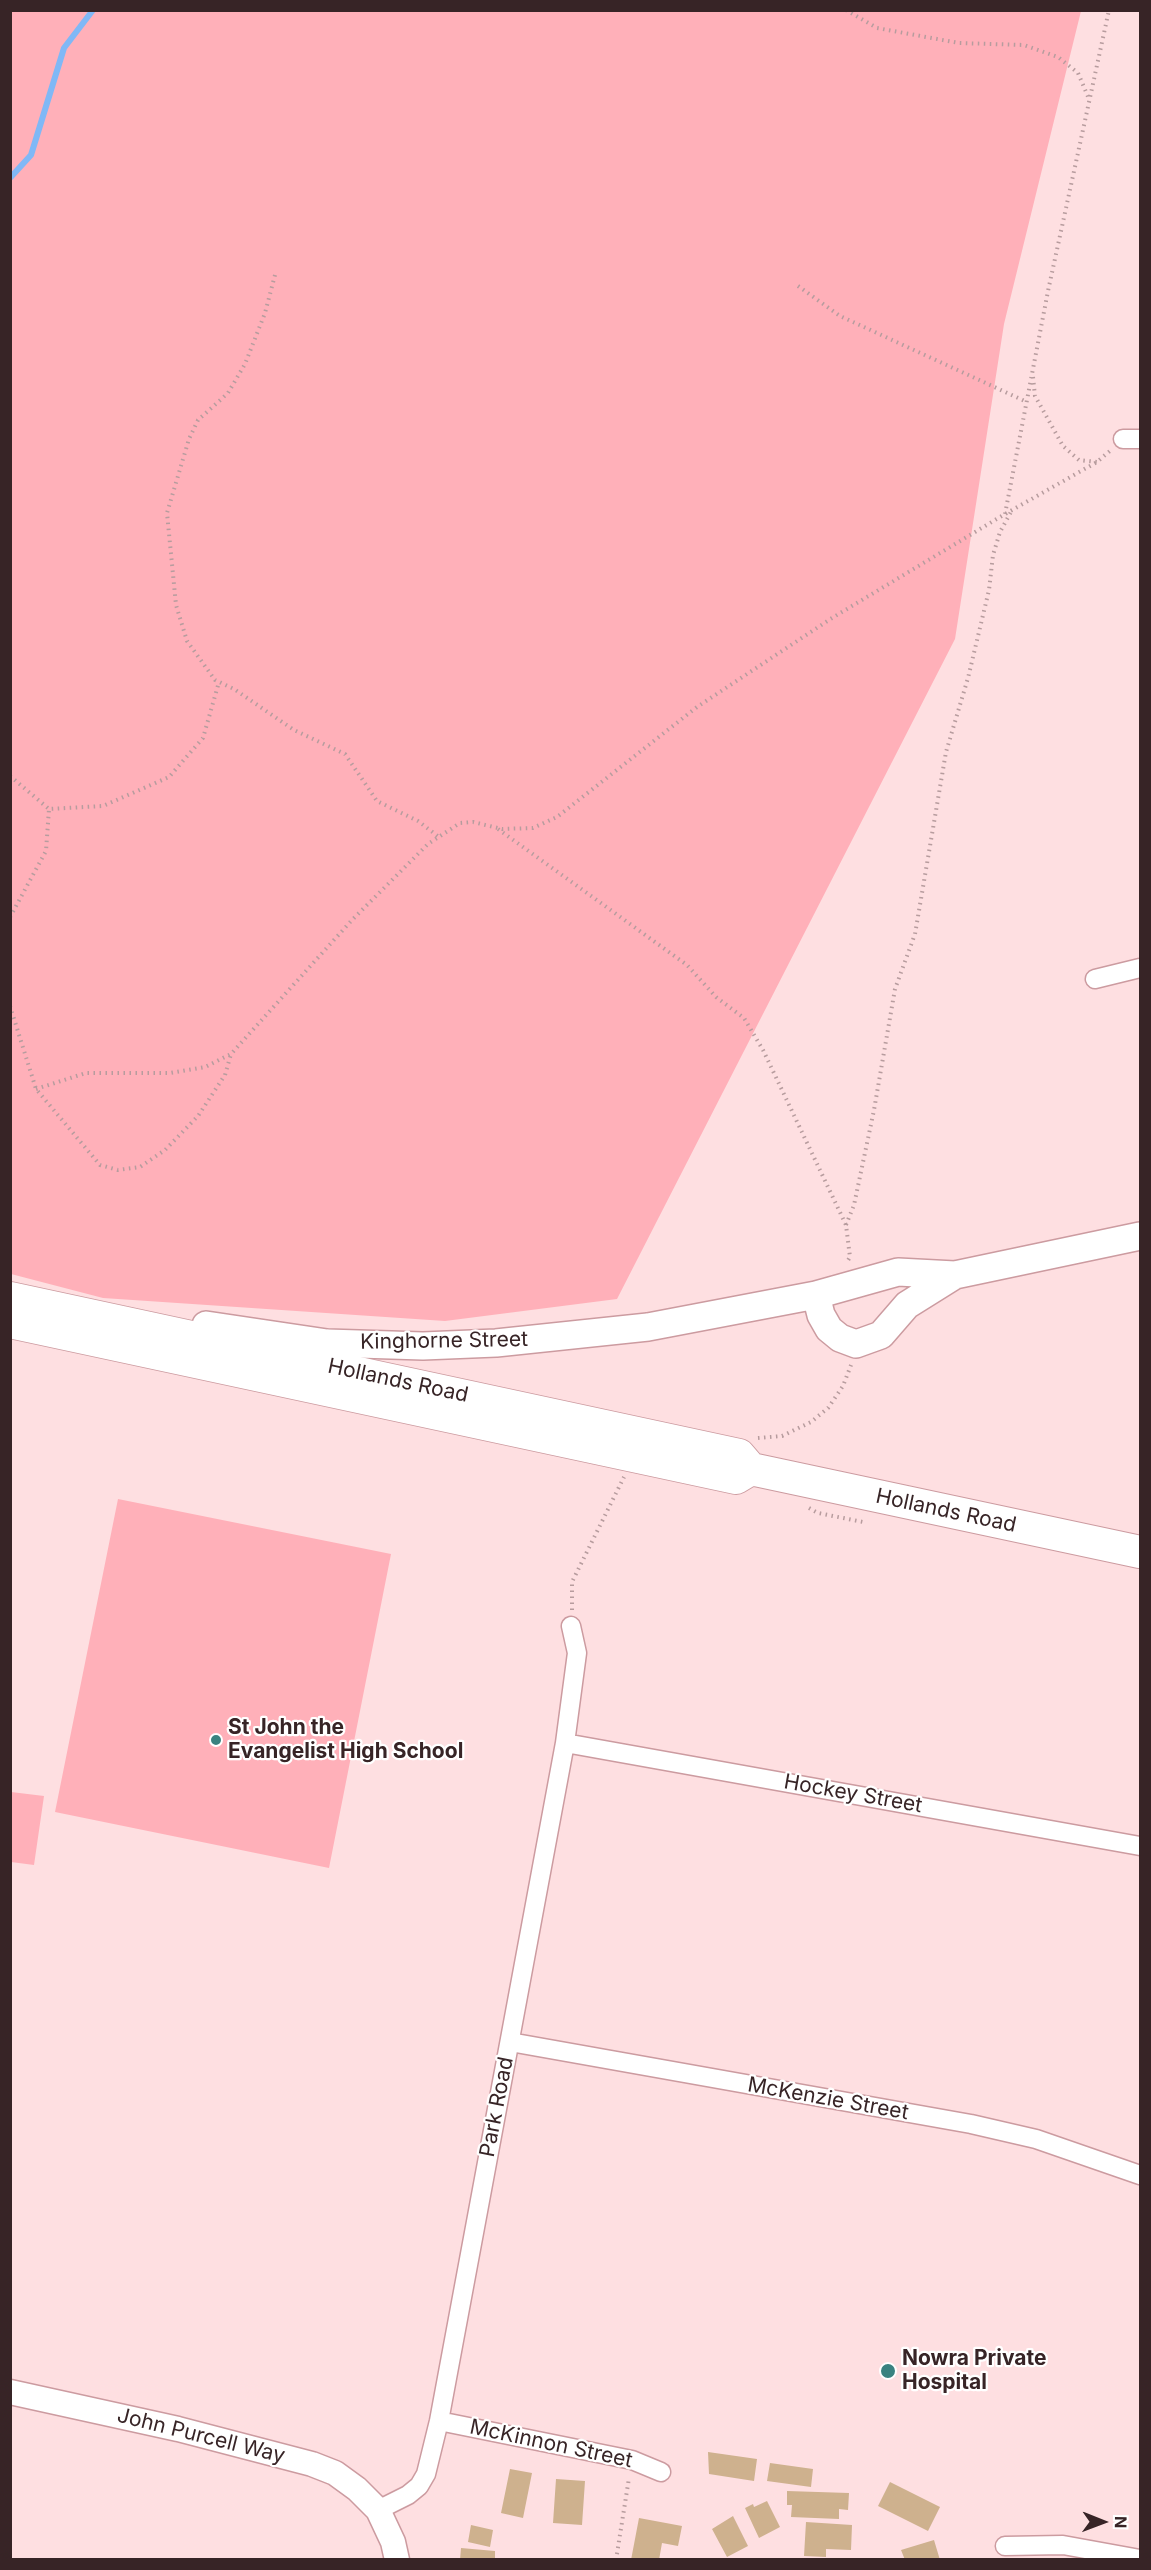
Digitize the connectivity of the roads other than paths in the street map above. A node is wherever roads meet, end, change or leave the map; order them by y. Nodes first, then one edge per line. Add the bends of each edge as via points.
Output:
1 (1140, 968) edge
2 (1095, 979) dead end
3 (1140, 1236) edge
4 (955, 1275) junction
5 (816, 1295) junction
6 (24, 1301) edge
7 (10, 1322) edge
8 (749, 1454) junction
9 (1140, 1552) edge
10 (571, 1626) road end
11 (566, 1743) junction
12 (1140, 1846) edge
13 (510, 2042) junction
14 (1140, 2175) edge
15 (10, 2392) edge
16 (439, 2421) junction
17 (662, 2472) dead end
18 (378, 2510) junction
19 (1005, 2546) dead end
20 (398, 2559) edge
21 (1140, 2559) edge

1 - 2 street
3 - 4 main road, Kinghorne Street
4 - 5 main road, Kinghorne Street via 898,1272
4 - 5 main road, Kinghorne Street via 907,1305 881,1335 856,1344 829,1329
5 - 6 main road, Kinghorne Street via 648,1327 496,1343 423,1346 327,1343 239,1332 66,1296
6 - 8 highway, Hollands Road
7 - 8 highway, Hollands Road via 736,1478
8 - 9 highway, Hollands Road
10 - 11 street, Park Road via 577,1653
11 - 12 street, Hockey Street
11 - 13 street, Park Road
13 - 14 street, McKenzie Street via 971,2124 1035,2139
13 - 16 street, Park Road
15 - 18 street, John Purcell Way via 312,2464 335,2473
16 - 17 street, McKinnon Street via 632,2460
16 - 18 street, Park Road via 426,2474 419,2486
18 - 20 street
19 - 21 street via 1063,2545

